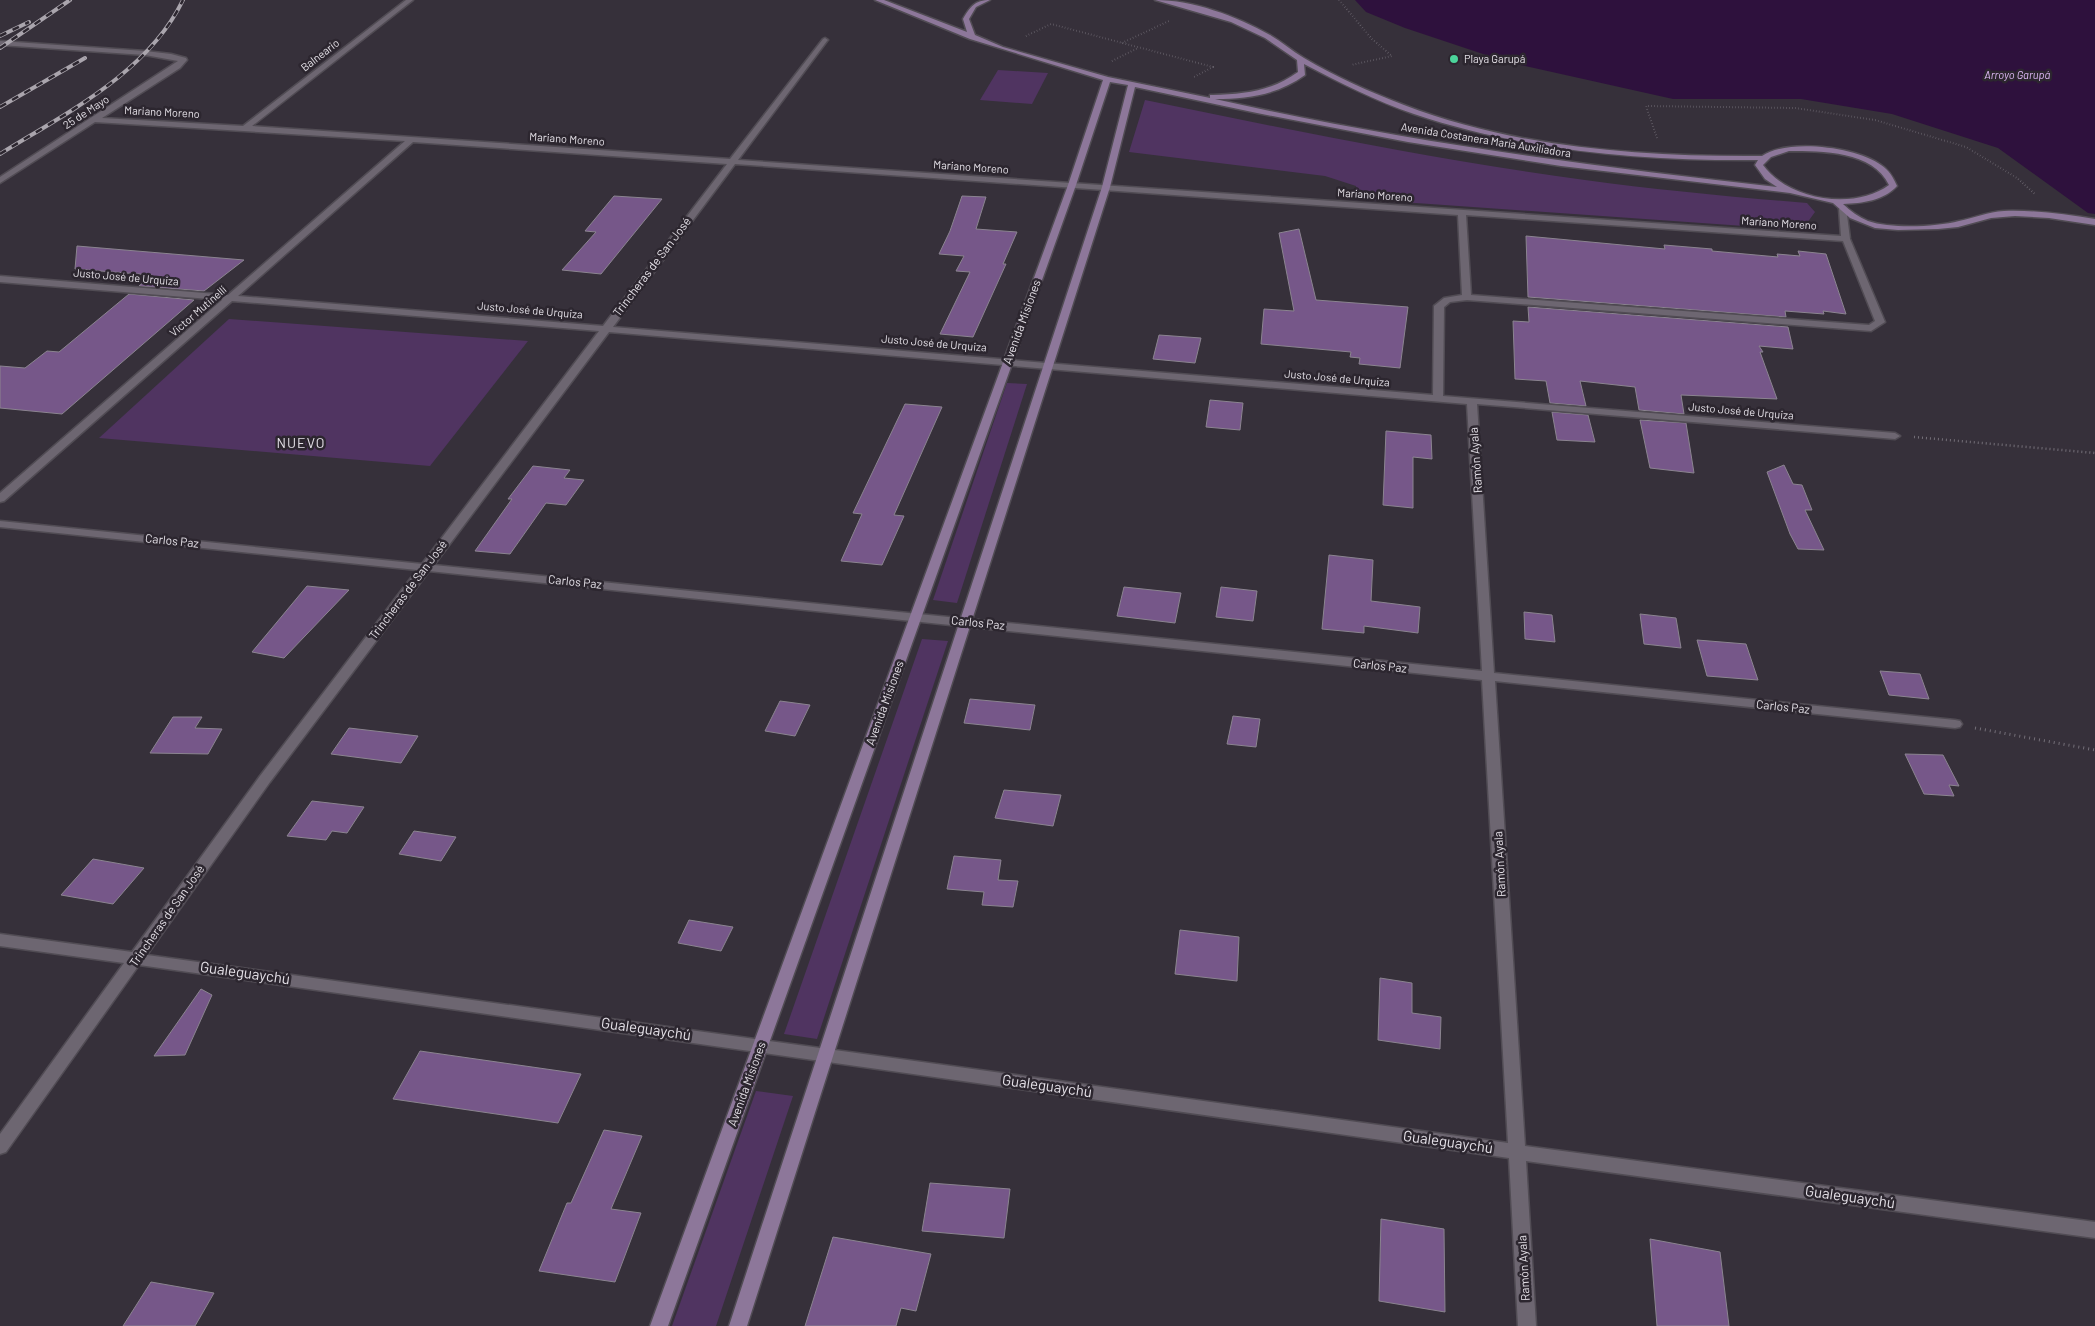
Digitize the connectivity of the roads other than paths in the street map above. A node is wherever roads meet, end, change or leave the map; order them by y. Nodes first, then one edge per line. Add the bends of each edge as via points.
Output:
1 (410, 0) edge
2 (878, 0) edge
3 (987, 0) edge
4 (1158, 0) edge
5 (972, 38) junction
6 (825, 40) dead end
7 (0, 43) edge
8 (1300, 59) junction
9 (1107, 78) junction
10 (1132, 84) junction
11 (1182, 94) junction
12 (94, 120) junction
13 (245, 128) junction
14 (411, 140) junction
15 (1763, 158) junction
16 (732, 161) junction
17 (0, 181) edge
18 (1072, 185) junction
19 (1106, 188) junction
20 (1790, 191) junction
21 (1836, 200) junction
22 (1843, 209) junction
23 (1462, 213) junction
24 (2095, 222) edge
25 (1846, 239) junction
26 (0, 279) edge
27 (229, 298) junction
28 (1467, 298) junction
29 (605, 329) junction
30 (1008, 362) junction
31 (1049, 366) junction
32 (1438, 399) junction
33 (1472, 402) junction
34 (1895, 436) road end
35 (0, 499) edge
36 (0, 524) edge
37 (426, 566) junction
38 (916, 617) junction
39 (966, 622) junction
40 (1490, 678) junction
41 (1955, 724) road end
42 (0, 940) edge
43 (138, 958) junction
44 (760, 1045) junction
45 (826, 1054) junction
46 (0, 1147) edge
47 (1517, 1152) junction
48 (2095, 1230) edge
49 (659, 1326) edge
50 (738, 1326) edge
51 (1527, 1326) edge

1 - 13 street, Balneario
2 - 5 main road
3 - 5 main road via 974,6 966,19
4 - 8 main road, Avenida Costanera María Auxiliadora via 1197,8 1248,26 1284,45
5 - 9 main road
6 - 16 street, Trincheras de San José
7 - 12 street, 25 de Mayo via 145,53 183,60
8 - 11 main road via 1302,73 1273,90 1236,97
8 - 15 main road, Avenida Costanera María Auxiliadora via 1418,113 1528,139 1664,156
9 - 10 main road
9 - 18 main road, Avenida Misiones
10 - 11 main road
10 - 19 main road
11 - 20 main road, Avenida Costanera María Auxiliadora via 1288,119 1498,154
12 - 13 street, Mariano Moreno
12 - 17 street, 25 de Mayo
13 - 14 street, Mariano Moreno
14 - 16 street, Mariano Moreno
14 - 27 street, Victor Mutinelli
15 - 20 main road via 1759,165 1762,174
15 - 21 main road, Avenida Costanera María Auxiliadora via 1789,149 1830,150 1869,161 1891,178 1893,186 1875,198
16 - 18 street, Mariano Moreno
16 - 29 street, Trincheras de San José
18 - 19 street, Mariano Moreno
18 - 30 main road, Avenida Misiones
19 - 23 street, Mariano Moreno
19 - 31 main road
20 - 21 main road
21 - 22 main road
22 - 24 main road via 1869,224 1888,226 1959,224 1984,215 2022,213 2059,215
22 - 25 street
23 - 25 street, Mariano Moreno
23 - 28 street
25 - 28 street via 1880,322 1871,328
26 - 27 street, Justo José de Urquiza
27 - 29 street, Justo José de Urquiza
27 - 35 street, Victor Mutinelli
28 - 32 street via 1447,300 1440,306
29 - 30 street, Justo José de Urquiza
29 - 37 street, Trincheras de San José
30 - 31 street, Justo José de Urquiza
30 - 38 main road, Avenida Misiones
31 - 32 street, Justo José de Urquiza
31 - 39 main road
32 - 33 street, Justo José de Urquiza
33 - 34 street, Justo José de Urquiza
33 - 40 street, Ramón Ayala
36 - 37 street, Carlos Paz
37 - 38 street, Carlos Paz
37 - 43 street, Trincheras de San José via 265,779
38 - 39 street, Carlos Paz
38 - 44 main road, Avenida Misiones
39 - 40 street, Carlos Paz
39 - 45 main road
40 - 41 street, Carlos Paz
40 - 47 street, Ramón Ayala
42 - 43 street, Gualeguaychú
43 - 44 street, Gualeguaychú
43 - 46 street, Trincheras de San José
44 - 45 street, Gualeguaychú
44 - 49 main road, Avenida Misiones
45 - 47 street, Gualeguaychú
45 - 50 main road
47 - 48 street, Gualeguaychú
47 - 51 street, Ramón Ayala

